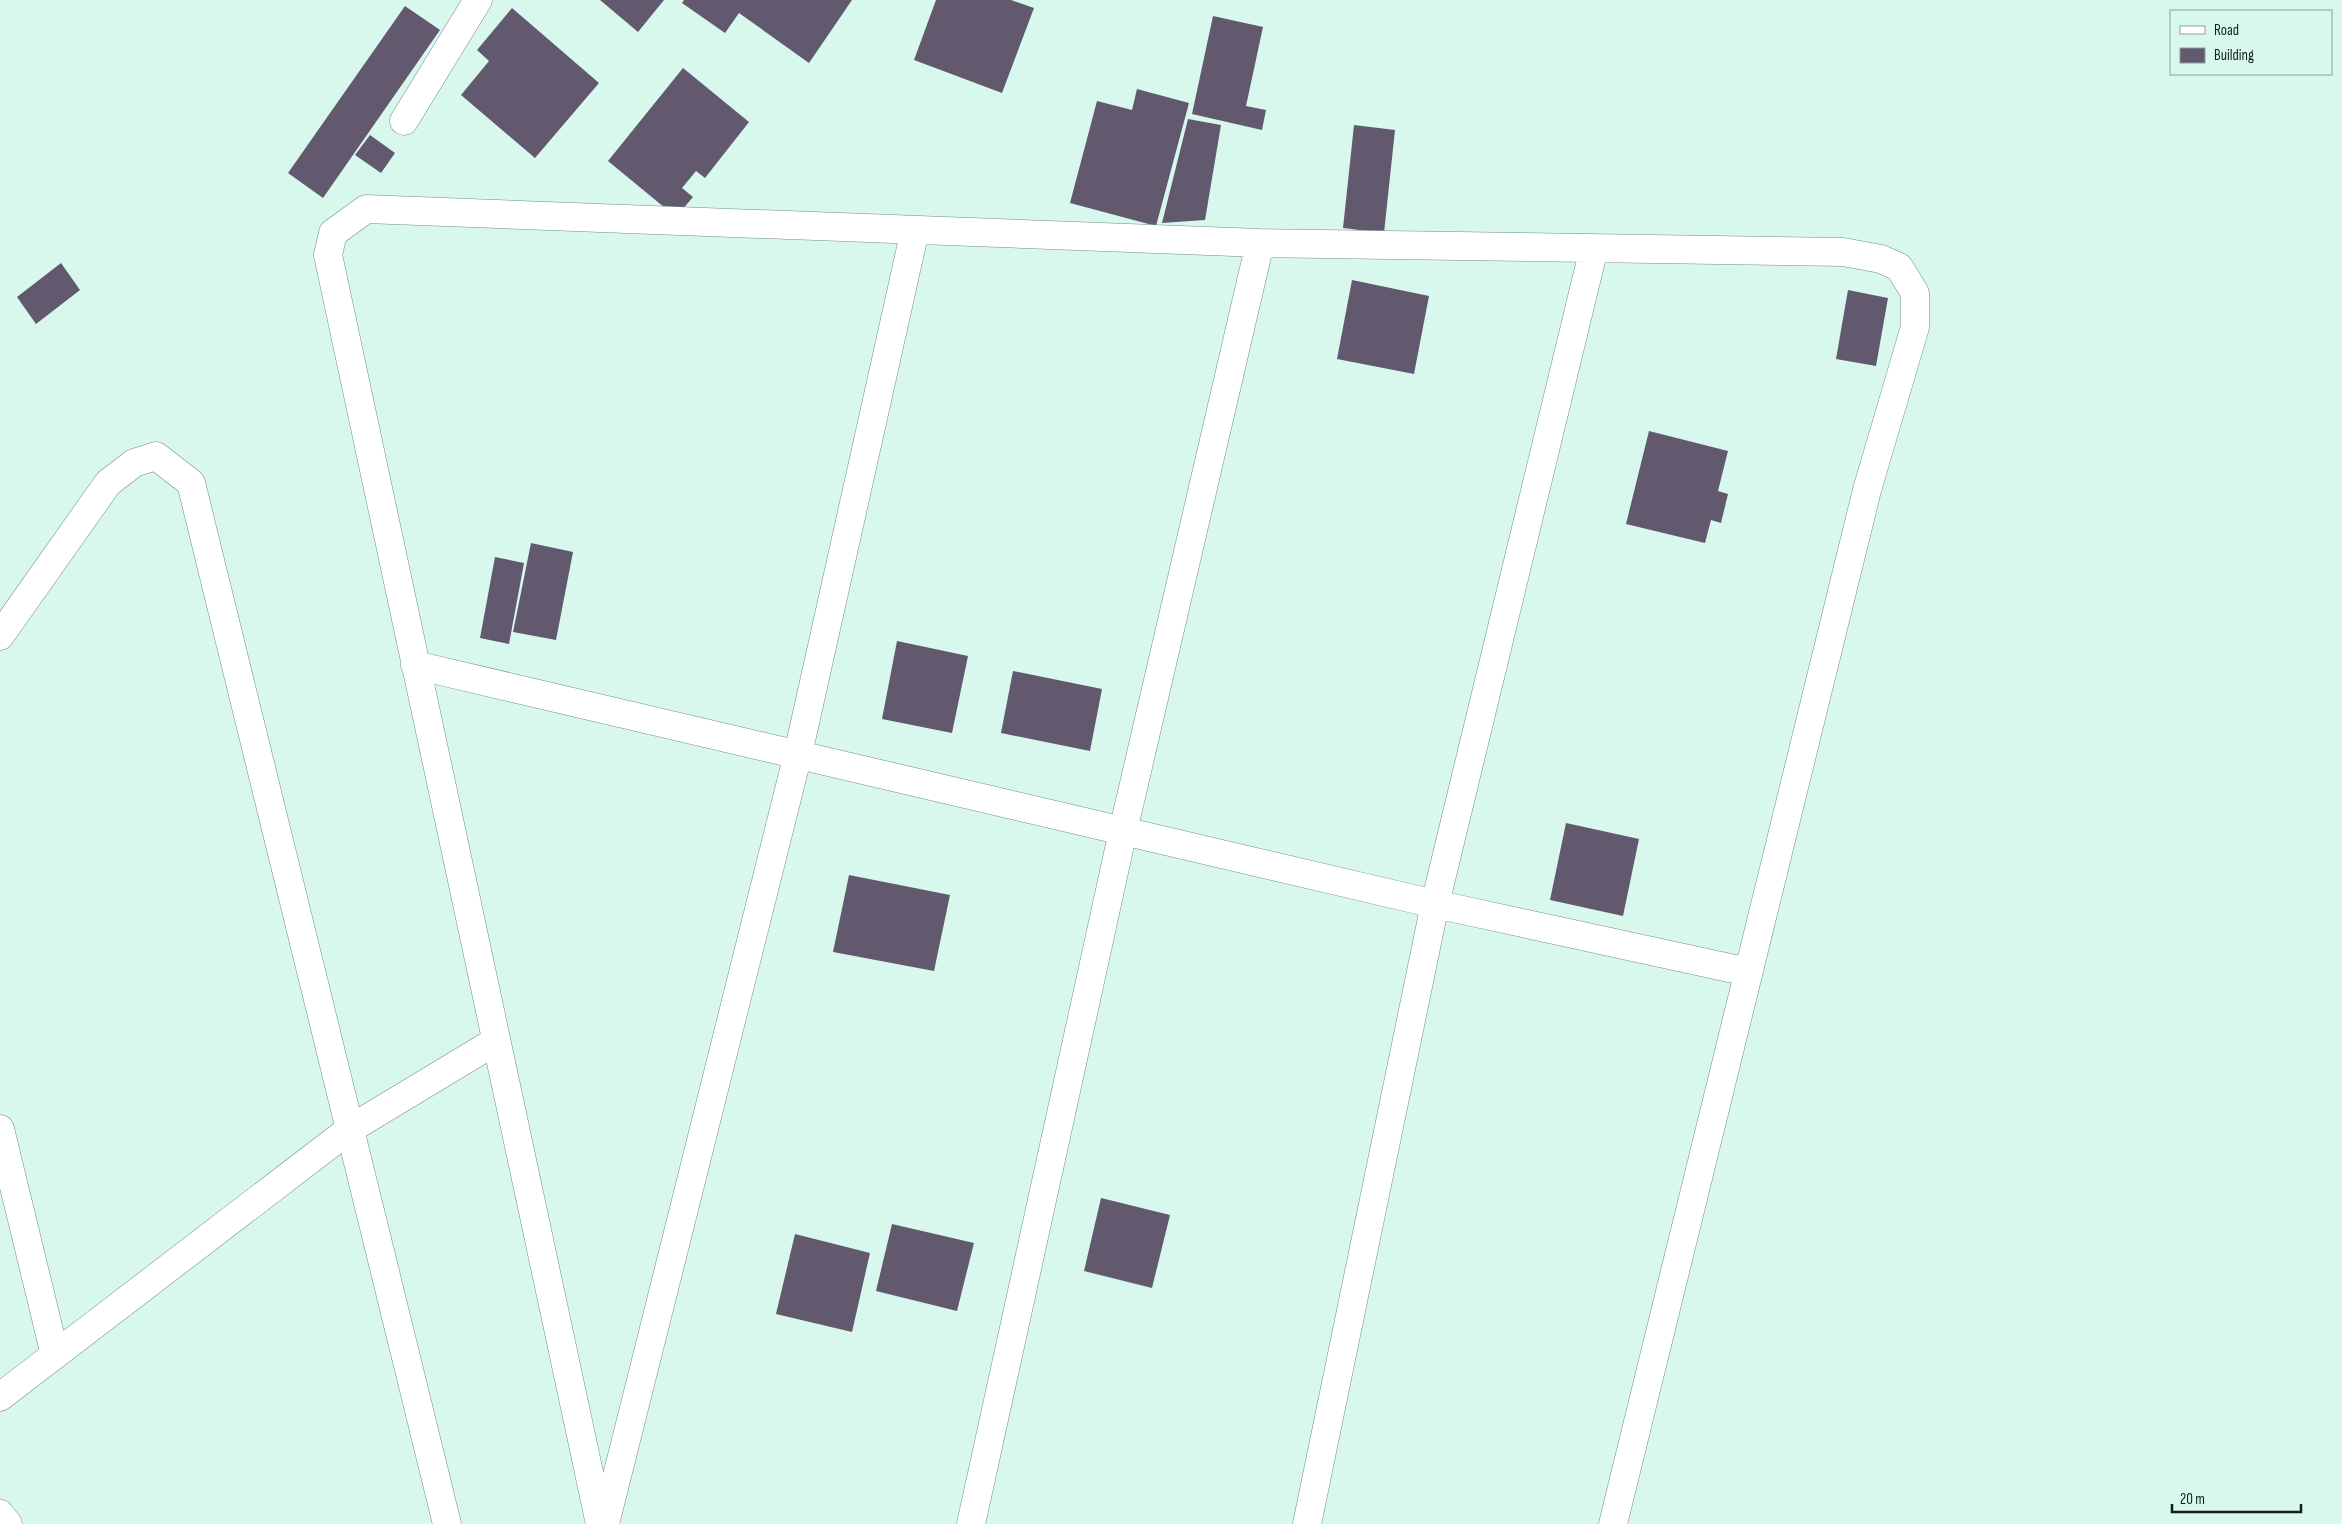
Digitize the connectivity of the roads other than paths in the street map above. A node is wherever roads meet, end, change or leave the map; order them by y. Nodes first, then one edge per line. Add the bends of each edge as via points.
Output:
1 (478, 0) edge
2 (404, 121) dead end
3 (915, 230) junction
4 (1260, 243) junction
5 (1594, 248) junction
6 (0, 636) edge
7 (415, 664) junction
8 (798, 754) junction
9 (1122, 831) junction
10 (1435, 904) junction
11 (1748, 972) junction
12 (496, 1041) junction
13 (0, 1129) edge
14 (350, 1129) junction
15 (55, 1355) junction
16 (0, 1397) edge
17 (0, 1514) edge
18 (8, 1524) edge
19 (448, 1524) edge
20 (600, 1524) edge
21 (605, 1524) edge
22 (971, 1524) edge
23 (1307, 1524) edge
24 (1613, 1524) edge

1 - 2 street
3 - 4 street
3 - 7 street via 366,209 334,233 328,255
3 - 8 street
4 - 5 street
4 - 9 street
5 - 10 street
5 - 11 street via 1843,252 1880,259 1900,267 1915,293 1915,327 1868,490
6 - 14 street via 114,478 134,463 156,456 191,483
7 - 8 street
7 - 12 street
8 - 9 street
8 - 21 street
9 - 10 street
9 - 22 street
10 - 11 street
10 - 23 street
11 - 24 street
12 - 14 street
12 - 20 street
13 - 15 street
14 - 15 street
14 - 19 street
15 - 16 street
17 - 18 street

